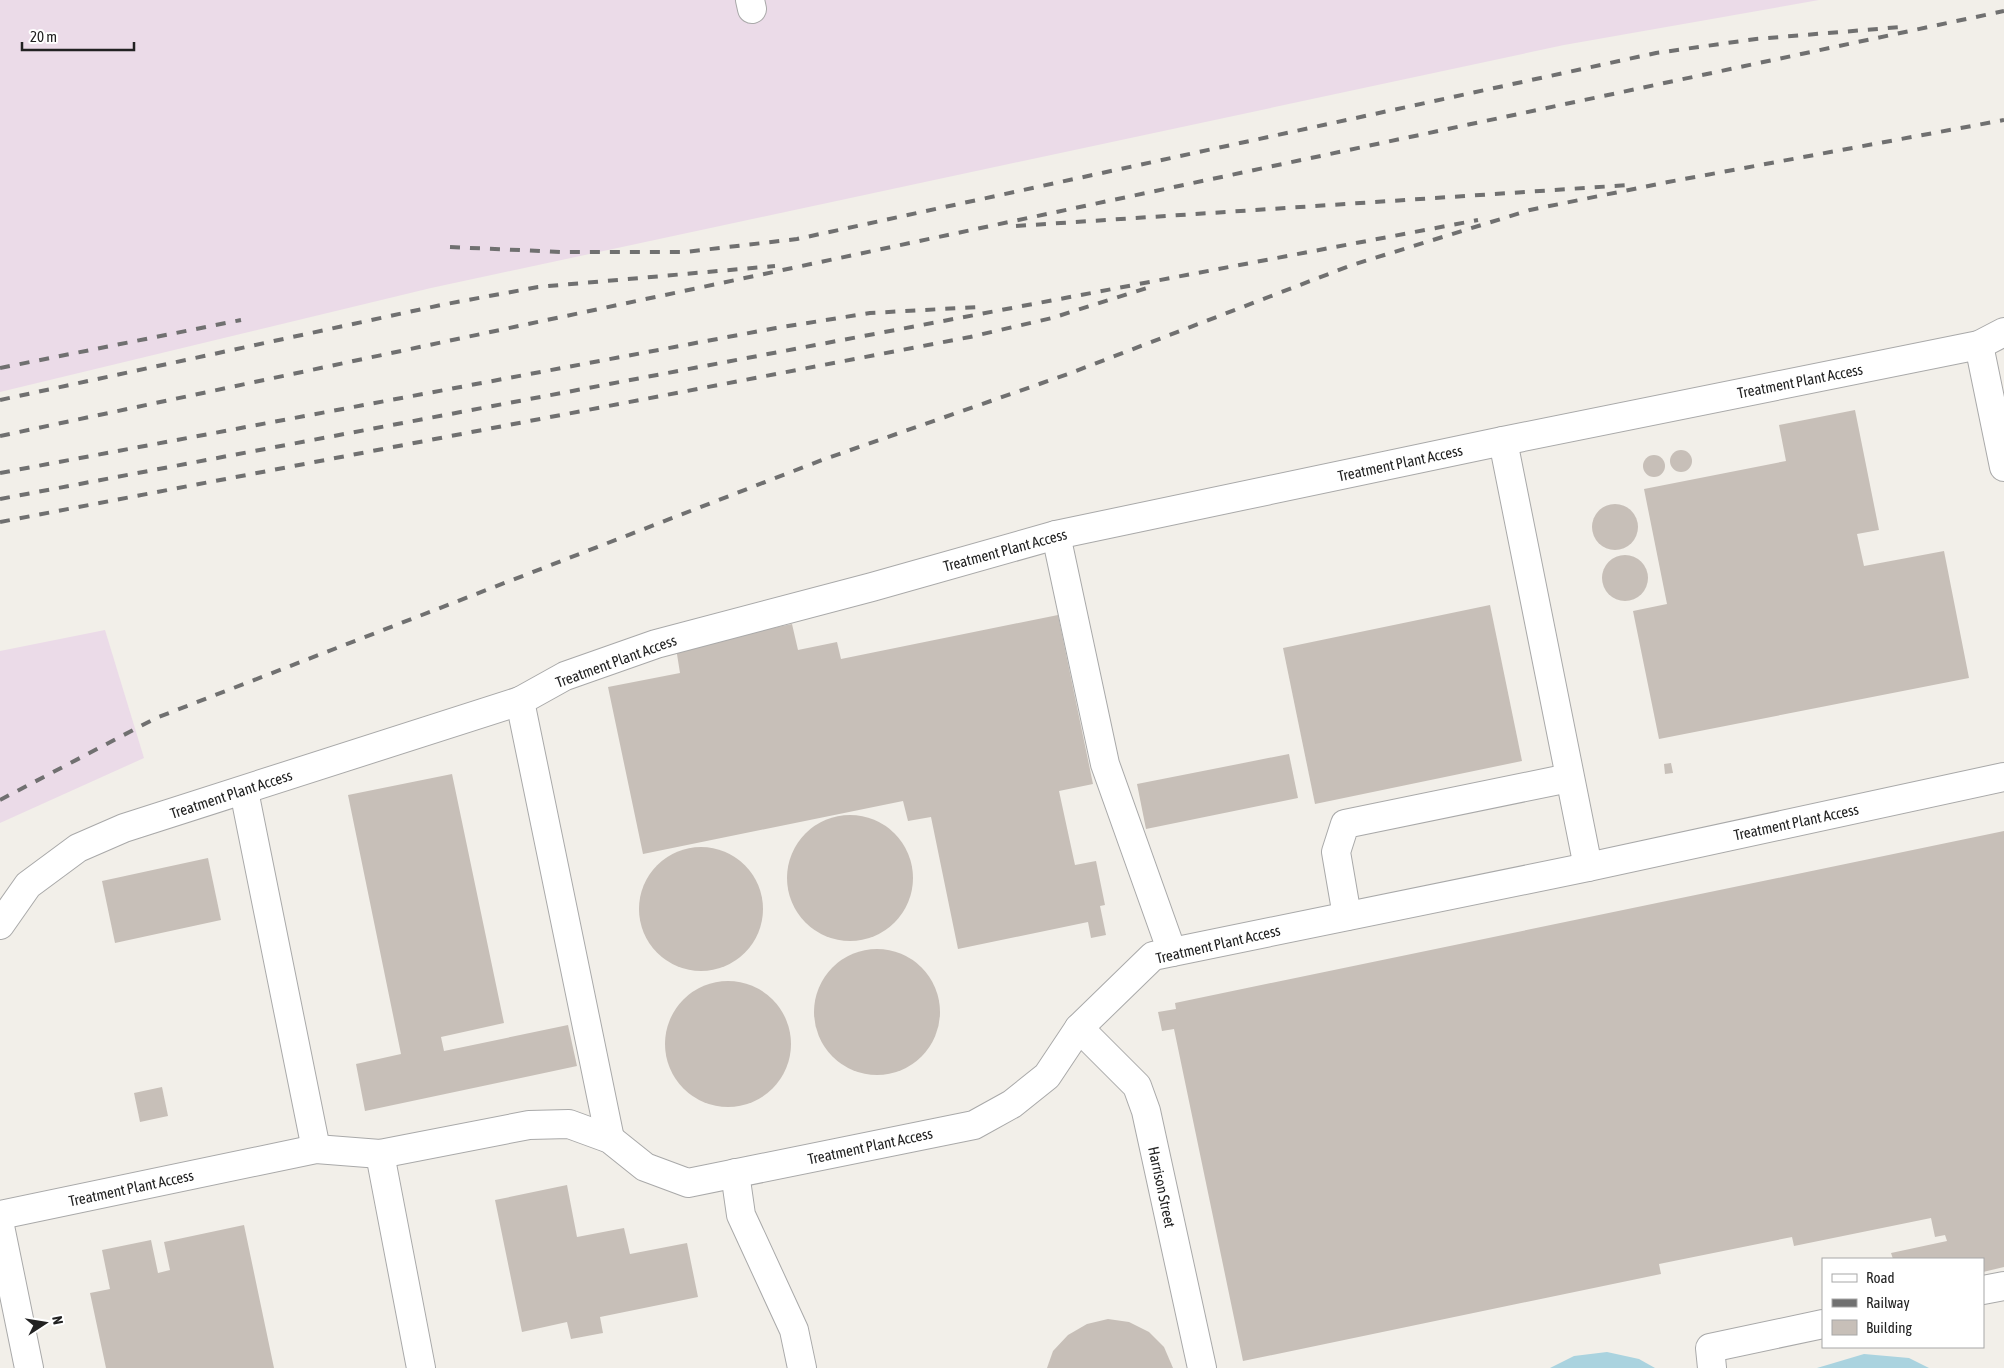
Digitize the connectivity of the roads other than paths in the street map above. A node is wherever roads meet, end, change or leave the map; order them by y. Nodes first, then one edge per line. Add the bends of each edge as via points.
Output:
1 (2004, 332) edge
2 (1979, 345) junction
3 (1503, 441) junction
4 (2004, 467) edge
5 (1056, 535) junction
6 (520, 701) junction
7 (2004, 777) edge
8 (1569, 778) junction
9 (244, 791) junction
10 (1588, 867) junction
11 (1348, 916) junction
12 (0, 925) edge
13 (1172, 952) junction
14 (1079, 1028) junction
15 (610, 1139) junction
16 (316, 1149) junction
17 (380, 1154) junction
18 (735, 1174) junction
19 (0, 1215) edge
20 (0, 1226) edge
21 (2004, 1286) edge
22 (1984, 1290) edge
23 (1822, 1324) edge
24 (29, 1368) edge
25 (421, 1368) edge
26 (802, 1368) edge
27 (1202, 1368) edge
28 (1712, 1368) edge

1 - 2 lane, Treatment Plant Access
2 - 3 lane, Treatment Plant Access
2 - 4 lane
3 - 5 lane, Treatment Plant Access
3 - 8 lane
5 - 6 lane, Treatment Plant Access via 656,644 564,676
5 - 13 lane via 1106,764
6 - 9 lane, Treatment Plant Access
6 - 15 lane
7 - 10 lane, Treatment Plant Access
8 - 10 lane
8 - 11 lane via 1345,824 1336,852
9 - 12 lane, Treatment Plant Access via 124,828 78,848 28,885
9 - 16 lane
10 - 11 lane, Treatment Plant Access
11 - 13 lane, Treatment Plant Access
13 - 14 lane, Treatment Plant Access via 1153,956
14 - 18 lane, Treatment Plant Access via 1047,1076 1012,1104 974,1125
14 - 27 lane, Harrison Street via 1137,1086
15 - 17 lane, Treatment Plant Access via 569,1124 528,1125
15 - 18 lane, Treatment Plant Access via 645,1167 688,1183
16 - 17 lane, Treatment Plant Access
16 - 19 lane, Treatment Plant Access
17 - 25 lane
18 - 26 lane via 741,1215 794,1330
20 - 24 lane
21 - 22 lane
23 - 28 lane via 1710,1348

